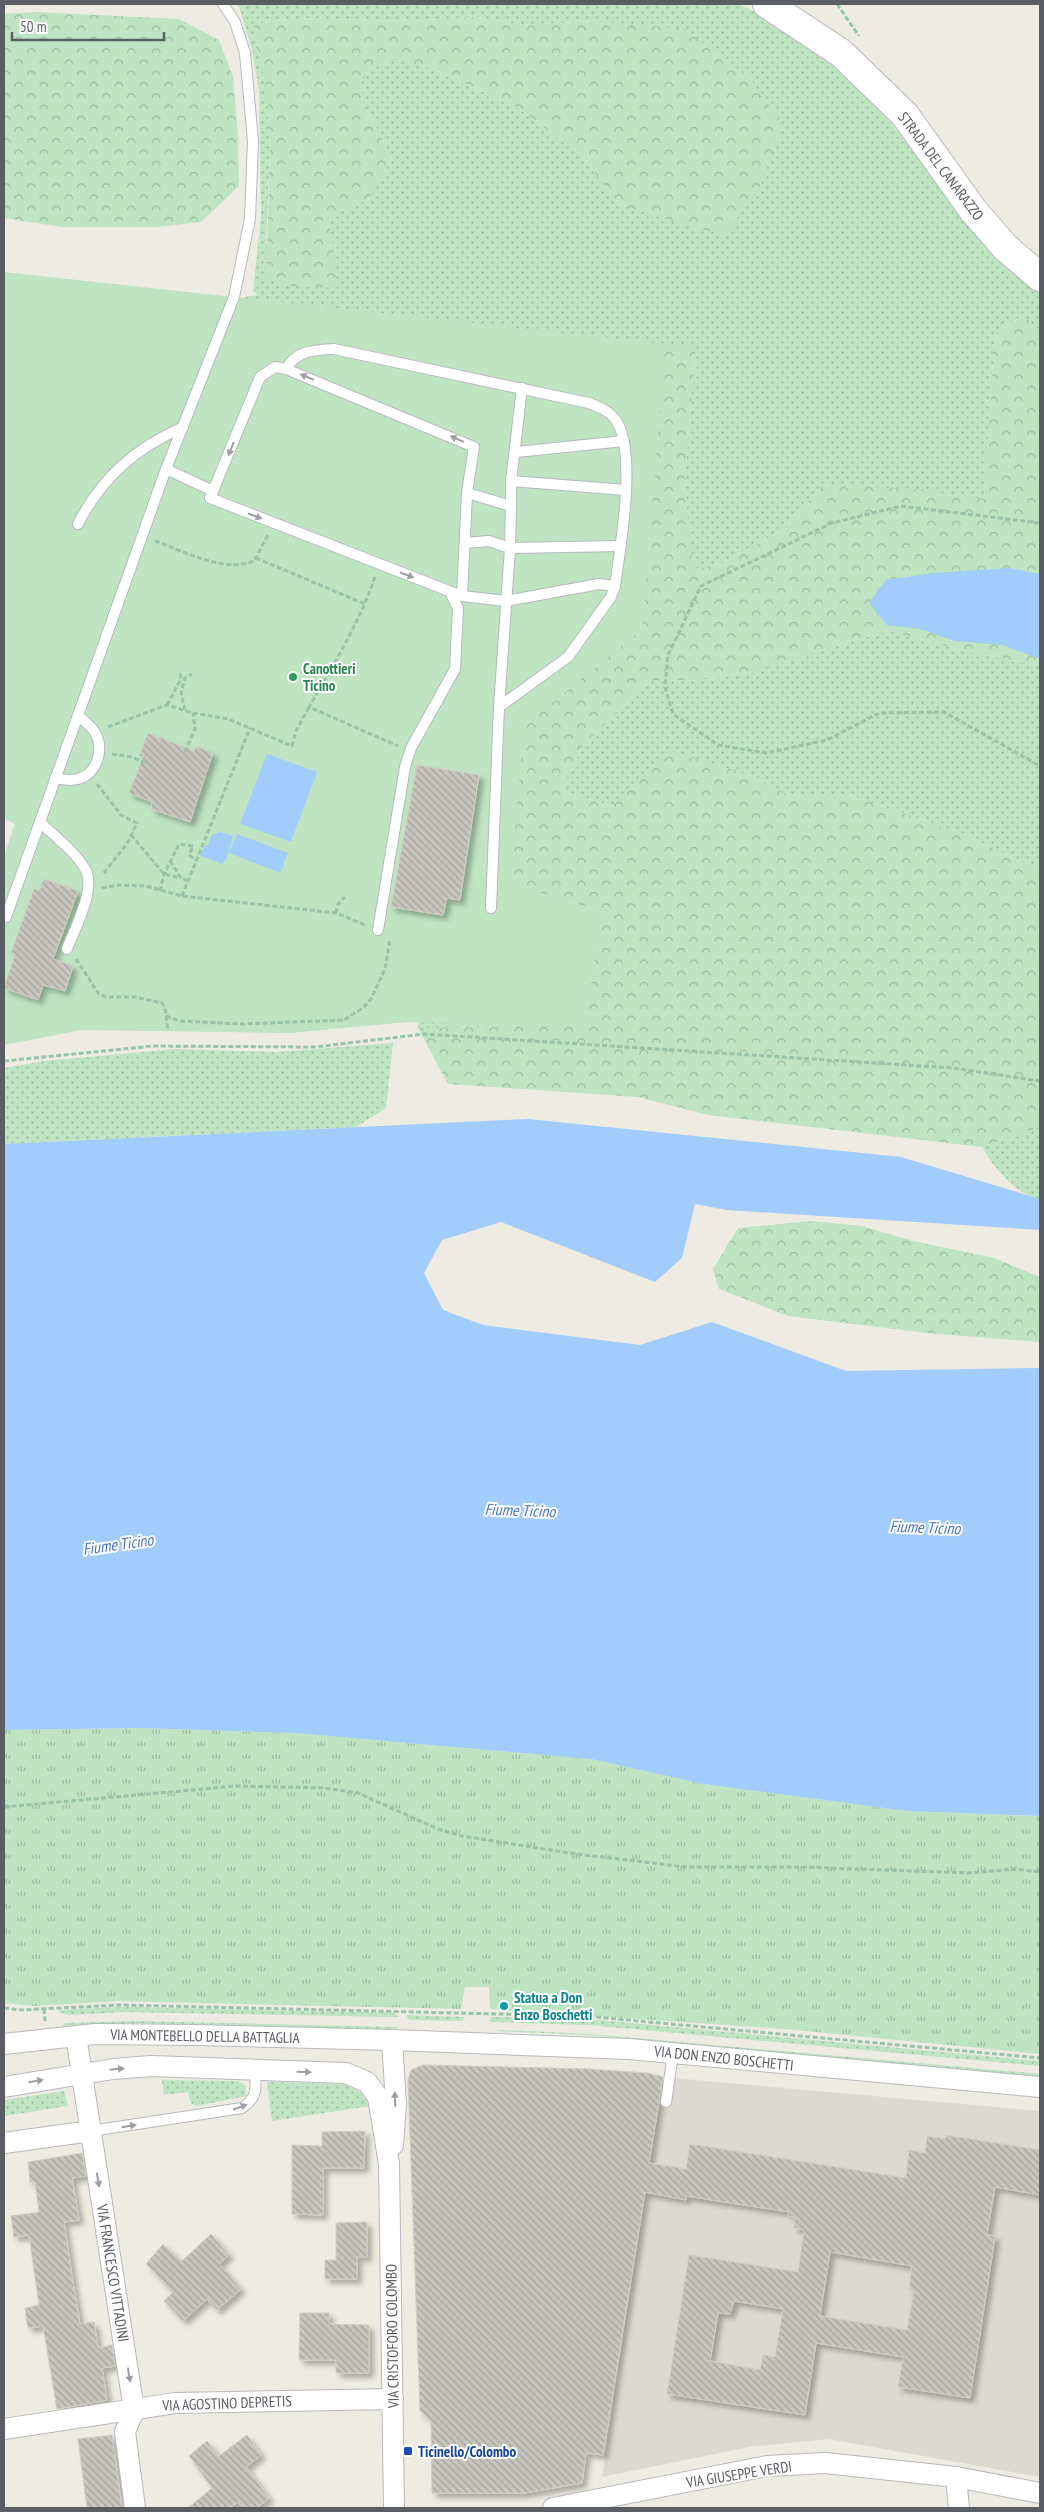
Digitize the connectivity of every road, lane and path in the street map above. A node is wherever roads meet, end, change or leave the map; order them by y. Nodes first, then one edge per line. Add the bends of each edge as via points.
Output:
1 (223, 4) edge
2 (767, 4) edge
3 (1040, 277) edge
4 (286, 369) junction
5 (522, 388) junction
6 (183, 427) junction
7 (624, 441) junction
8 (516, 452) junction
9 (166, 469) junction
10 (511, 481) junction
11 (626, 490) junction
12 (467, 493) junction
13 (212, 494) junction
14 (511, 506) junction
15 (273, 523) junction
16 (1040, 523) edge
17 (78, 524) dead end
18 (142, 536) junction
19 (465, 543) junction
20 (620, 546) junction
21 (510, 548) junction
22 (256, 558) junction
23 (380, 564) junction
24 (615, 586) junction
25 (450, 592) junction
26 (462, 596) junction
27 (506, 601) junction
28 (365, 604) junction
29 (180, 671) dead end
30 (192, 674) dead end
31 (167, 705) junction
32 (309, 707) junction
33 (499, 707) junction
34 (186, 711) junction
35 (193, 713) junction
36 (78, 715) junction
37 (250, 728) junction
38 (95, 732) junction
39 (185, 752) dead end
40 (410, 752) junction
41 (99, 755) junction
42 (145, 763) dead end
43 (1040, 766) edge
44 (90, 773) junction
45 (55, 778) junction
46 (40, 822) junction
47 (131, 835) junction
48 (196, 860) junction
49 (170, 861) junction
50 (164, 874) junction
51 (182, 878) junction
52 (188, 880) junction
53 (89, 890) junction
54 (160, 891) junction
55 (182, 896) junction
56 (345, 897) dead end
57 (491, 908) dead end
58 (336, 914) junction
59 (6, 917) dead end
60 (378, 930) junction
61 (67, 949) joint
62 (166, 1016) junction
63 (168, 1031) dead end
64 (4, 1061) edge
65 (1040, 1081) edge
66 (4, 1807) edge
67 (1040, 1872) edge
68 (4, 2008) edge
69 (44, 2009) junction
70 (402, 2011) junction
71 (478, 2013) junction
72 (44, 2014) dead end
73 (402, 2017) dead end
74 (477, 2019) dead end
75 (76, 2036) junction
76 (399, 2040) junction
77 (4, 2044) edge
78 (673, 2054) junction
79 (1040, 2058) edge
80 (255, 2070) junction
81 (81, 2074) junction
82 (367, 2082) joint
83 (4, 2087) edge
84 (1040, 2087) edge
85 (666, 2102) dead end
86 (91, 2131) junction
87 (4, 2143) edge
88 (389, 2164) junction
89 (393, 2399) junction
90 (134, 2410) junction
91 (4, 2429) edge
92 (956, 2477) junction
93 (1040, 2493) edge
94 (135, 2508) edge
95 (394, 2508) edge
96 (553, 2508) edge
97 (959, 2508) edge

1 - 6 lane via 235,22 247,66 252,141 250,219 234,297
2 - 3 street, STRADA DEL CANARAZZO via 841,53 905,115 973,210 1005,247
4 - 5 lane via 292,358 301,354 334,349
12 -> 4 lane via 474,447
4 -> 13 lane via 275,367 260,377
5 - 7 lane via 604,409 615,419
5 - 8 lane
6 - 9 lane
6 - 17 lane via 134,455 109,478 90,499
7 - 8 lane
7 - 11 lane
8 - 10 lane
9 - 13 lane
9 - 18 lane
10 - 11 lane
10 - 14 lane
11 - 20 lane
12 - 14 lane
12 - 19 lane
13 -> 15 lane
14 - 21 lane
15 - 22 path
15 - 23 lane
16 - 43 path via 900,506 832,523 701,586 668,655 665,687 673,714 718,745 766,753 827,740 879,713 944,712
18 - 22 path via 224,565 237,566
18 - 36 lane
19 - 21 lane via 489,541
19 - 26 lane
20 - 21 lane
20 - 24 lane
21 - 27 lane
22 - 28 path
23 -> 25 lane
23 - 28 path
24 - 27 lane via 599,584
24 - 33 lane via 611,597 568,657
25 - 26 lane
25 - 40 lane via 458,608 455,669
26 - 27 lane
27 - 33 lane
28 - 32 path
29 - 31 path via 178,689
30 - 34 path via 185,678 181,691
31 - 34 path
31 - 38 path
32 - 37 path via 292,746
32 - 40 path
33 - 57 lane
34 - 35 path
35 - 37 path via 228,719
35 - 39 path via 195,729
36 - 38 lane
36 - 45 lane
37 - 48 path
38 - 41 lane
40 - 60 lane
41 - 42 path via 132,757
41 - 44 lane
44 - 45 lane via 68,781
44 - 47 path via 121,815 137,823
45 - 46 lane
46 - 53 lane via 86,870
46 - 59 lane
47 - 50 path
47 - 53 path via 113,863
48 - 49 path via 188,855 193,846 185,843 176,847
48 - 52 path
49 - 50 path
49 - 51 path
50 - 51 path
50 - 54 path
51 - 52 path
52 - 55 path
53 - 54 path via 134,884
53 - 61 lane
54 - 55 path
55 - 58 path
56 - 58 path via 338,904
58 - 60 path
60 - 62 path via 391,936 385,969 371,999 344,1020 242,1024 180,1021
61 - 62 path via 99,994 162,1003
62 - 63 path
64 - 65 path via 152,1046 315,1047 424,1034 953,1068
66 - 67 path via 236,1786 324,1788 358,1793 438,1829 462,1836 686,1867 800,1866 970,1873 1015,1869
68 - 69 path
69 - 70 path via 119,2004
69 - 72 path
70 - 71 path
70 - 73 path
71 - 74 path
71 - 79 path via 584,2016
75 - 76 street, VIA MONTEBELLO DELLA BATTAGLIA
75 - 77 street, VIA MONTEBELLO DELLA BATTAGLIA
75 - 81 street, VIA FRANCESCO VITTADINI
76 - 78 street, VIA DON ENZO BOSCHETTI via 562,2045
88 -> 76 street, VIA CRISTOFORO COLOMBO via 395,2126
78 - 84 street, VIA DON ENZO BOSCHETTI
78 - 85 lane
81 -> 80 street, VIA MONTEBELLO DELLA BATTAGLIA via 151,2066
80 -> 82 street, VIA MONTEBELLO DELLA BATTAGLIA via 346,2073
86 -> 80 lane via 242,2108 253,2101
83 -> 81 street, VIA MONTEBELLO DELLA BATTAGLIA
81 - 86 street, VIA FRANCESCO VITTADINI
82 - 88 street, VIA CRISTOFORO COLOMBO via 378,2097
86 - 87 street
86 -> 90 street, VIA FRANCESCO VITTADINI
88 - 89 street, VIA CRISTOFORO COLOMBO
89 - 90 street, VIA AGOSTINO DEPRETIS via 175,2403
89 - 95 street, VIA CRISTOFORO COLOMBO
90 - 91 street, VIA AGOSTINO DEPRETIS
90 - 94 street via 124,2432
92 - 93 street, VIA GIUSEPPE VERDI
92 - 96 street, VIA GIUSEPPE VERDI via 825,2463 767,2466
92 - 97 street

